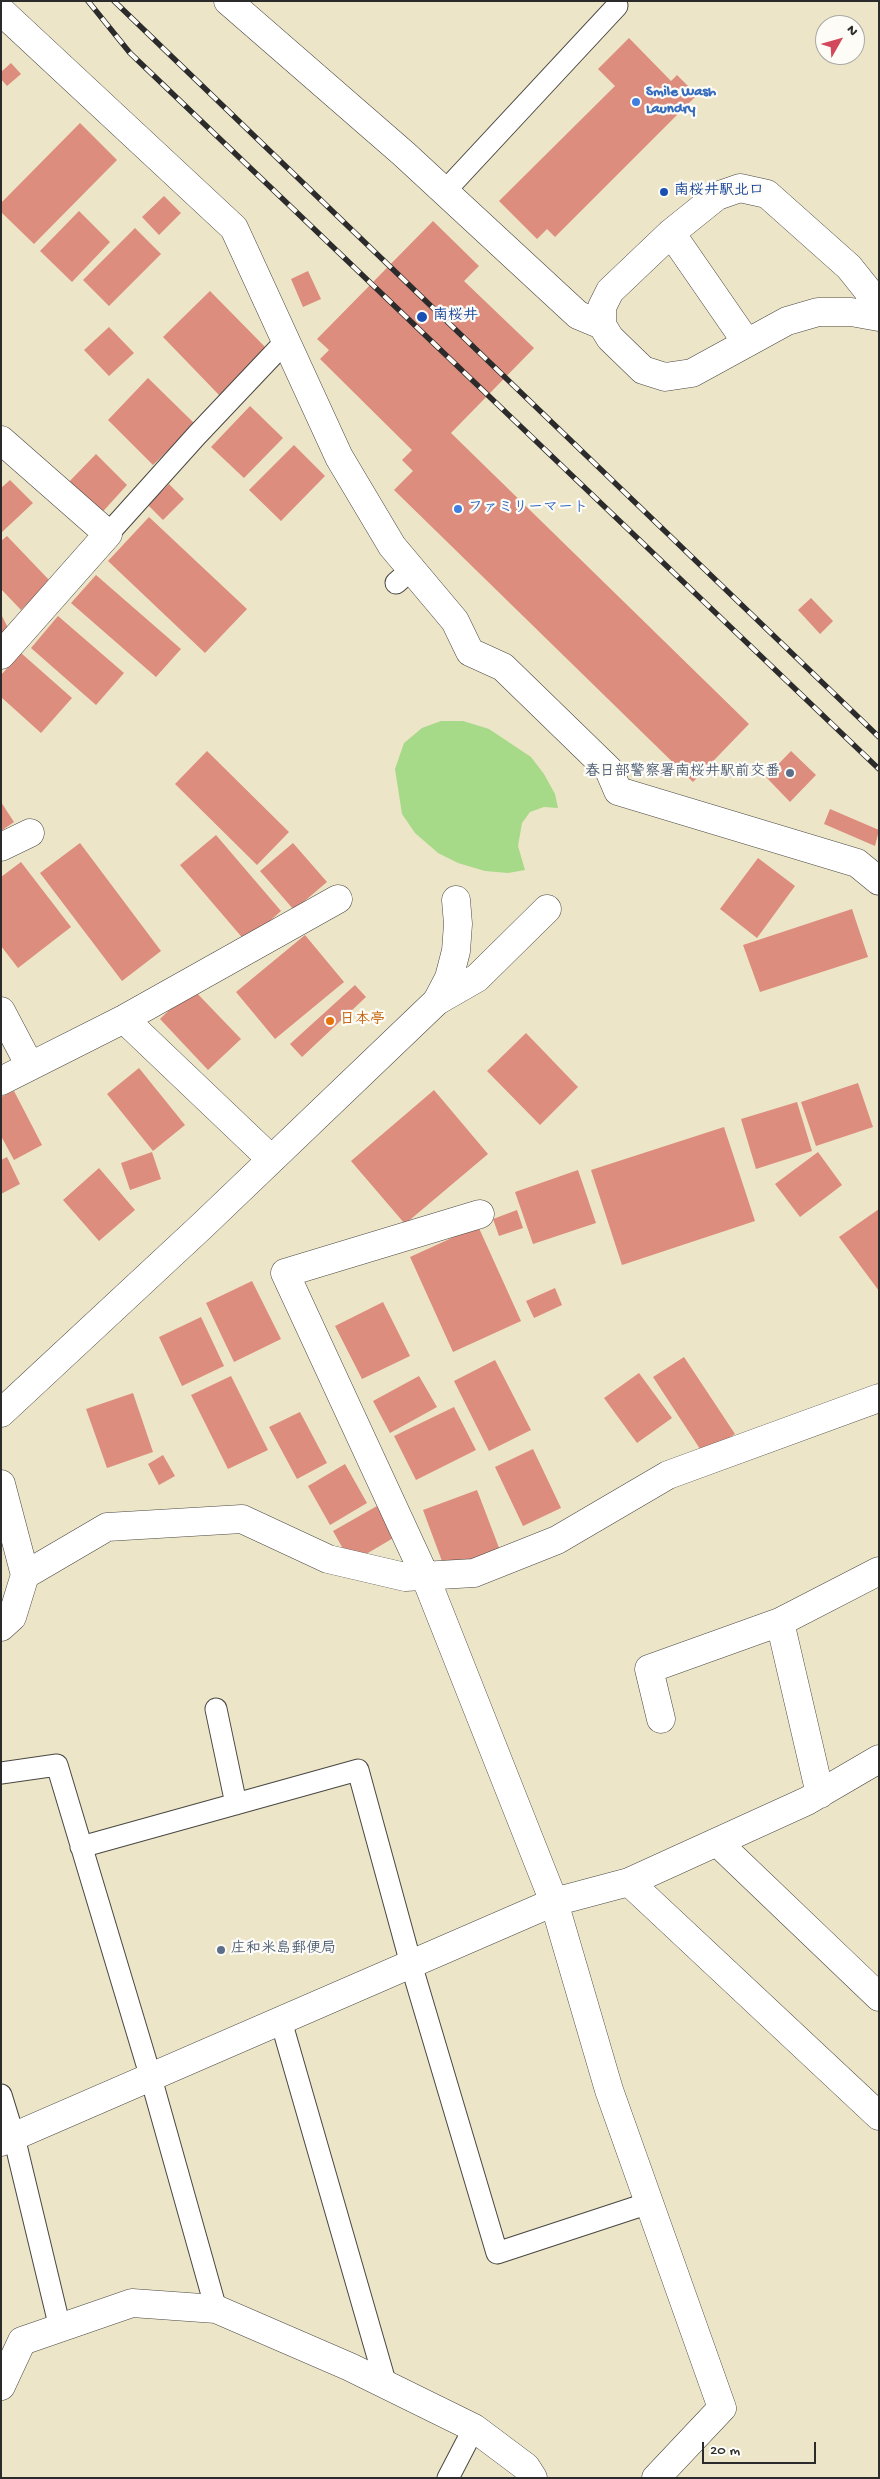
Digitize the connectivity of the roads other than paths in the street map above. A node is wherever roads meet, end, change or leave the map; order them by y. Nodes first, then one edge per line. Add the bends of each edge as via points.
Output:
1 (228, 1) edge
2 (617, 6) dead end
3 (1, 10) edge
4 (445, 192) junction
5 (671, 233) junction
6 (879, 315) edge
7 (602, 325) junction
8 (286, 342) junction
9 (747, 343) junction
10 (1, 440) edge
11 (108, 534) junction
12 (1, 655) edge
13 (30, 833) dead end
14 (1, 847) edge
15 (879, 881) edge
16 (338, 899) dead end
17 (456, 900) dead end
18 (547, 909) dead end
19 (437, 1001) junction
20 (1, 1012) edge
21 (124, 1019) junction
22 (30, 1066) junction
23 (1, 1081) edge
24 (271, 1159) junction
25 (480, 1214) dead end
26 (879, 1398) edge
27 (1, 1413) edge
28 (1, 1484) edge
29 (879, 1570) edge
30 (25, 1575) junction
31 (426, 1576) junction
32 (780, 1622) junction
33 (1, 1628) edge
34 (216, 1708) dead end
35 (661, 1720) dead end
36 (876, 1766) edge
37 (1, 1774) edge
38 (820, 1794) junction
39 (236, 1804) junction
40 (717, 1842) junction
41 (81, 1847) junction
42 (629, 1882) junction
43 (554, 1902) junction
44 (411, 1964) junction
45 (879, 1997) edge
46 (281, 2021) junction
47 (150, 2078) junction
48 (1, 2096) edge
49 (879, 2116) edge
50 (8, 2139) edge
51 (649, 2203) junction
52 (216, 2309) junction
53 (60, 2328) junction
54 (386, 2384) junction
55 (1, 2386) edge
56 (474, 2428) junction
57 (448, 2478) edge
58 (533, 2478) edge
59 (656, 2478) edge

1 - 4 street
2 - 4 lane
3 - 8 street via 234,228
4 - 7 street via 578,314
5 - 6 street via 717,196 740,188 767,194 849,267 869,292
5 - 7 street via 610,291 602,307
5 - 9 street
6 - 9 street via 818,312 787,320
7 - 9 street via 610,338 643,370 665,377 692,373
8 - 11 lane
8 - 15 street via 339,457 392,546 404,576 455,621 470,652 503,667 609,770 618,790 857,863
10 - 11 street
11 - 12 street
13 - 14 street
16 - 21 street
17 - 19 street via 456,951 449,978
18 - 19 street via 477,978
19 - 24 street
20 - 22 street
21 - 22 street
21 - 24 street
22 - 23 street
24 - 27 street
25 - 31 street via 285,1272
26 - 31 street via 668,1475 557,1540 474,1573
28 - 30 street
29 - 32 street
30 - 31 street via 107,1527 242,1519 328,1559 405,1577
30 - 33 street via 12,1617
31 - 43 street
32 - 35 street via 649,1669
32 - 38 street
34 - 39 lane
36 - 38 street
37 - 41 lane via 57,1765
38 - 40 street
39 - 41 lane
39 - 44 lane via 358,1770
40 - 42 street
40 - 45 street
41 - 47 lane
42 - 43 street
42 - 49 street
43 - 44 street
43 - 51 street via 609,2090
44 - 46 street
44 - 51 lane via 497,2253
46 - 47 street
46 - 54 lane
47 - 50 street
47 - 52 lane
48 - 50 lane
50 - 53 lane
51 - 59 street via 722,2408
52 - 53 street via 132,2303
52 - 54 street
53 - 55 street via 22,2341
54 - 56 street
56 - 57 lane
56 - 58 street via 526,2467

